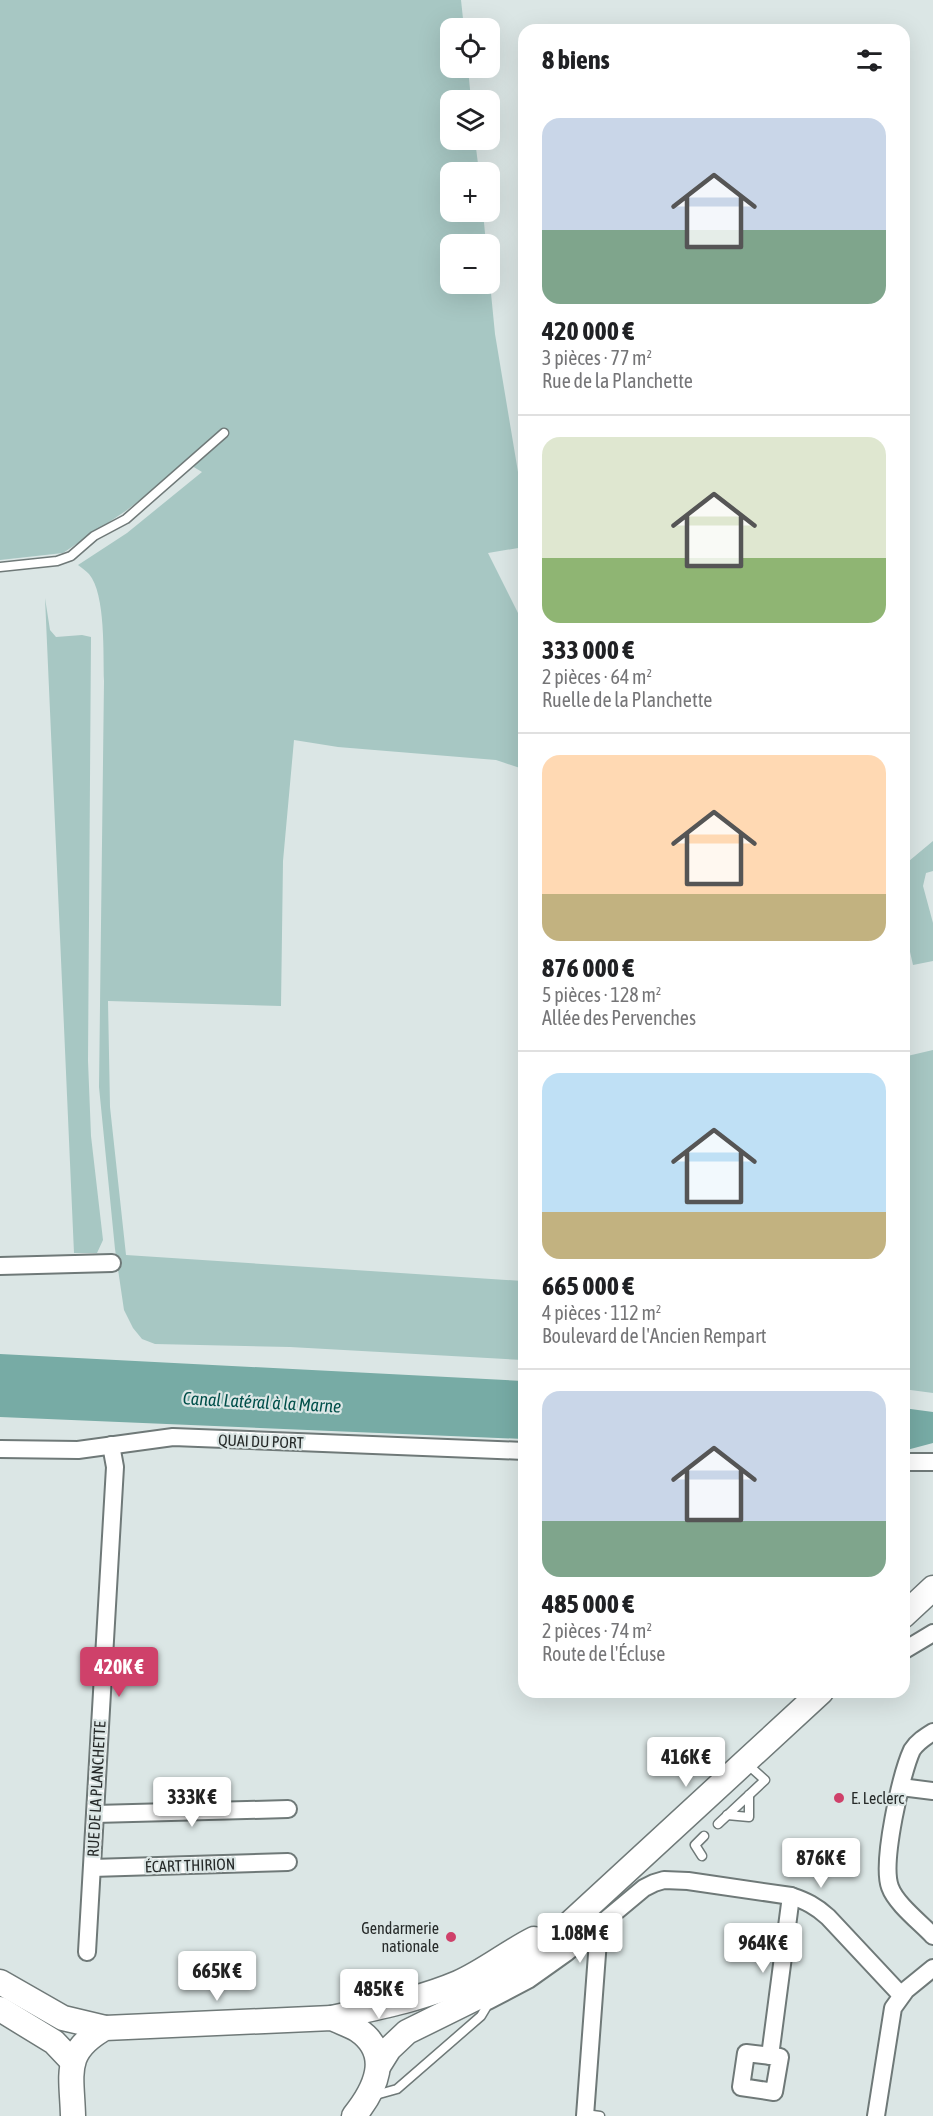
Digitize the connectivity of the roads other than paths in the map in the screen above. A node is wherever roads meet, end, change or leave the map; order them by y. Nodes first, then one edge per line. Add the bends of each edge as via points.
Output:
1 (224, 433) dead end
2 (0, 567) edge
3 (112, 1263) dead end
4 (0, 1266) edge
5 (111, 1445) junction
6 (0, 1449) edge
7 (518, 1451) edge
8 (910, 1462) edge
9 (933, 1462) edge
10 (933, 1588) edge
11 (910, 1609) edge
12 (933, 1633) edge
13 (910, 1647) edge
14 (814, 1698) edge
15 (933, 1732) edge
16 (745, 1762) junction
17 (901, 1787) junction
18 (933, 1791) edge
19 (749, 1795) junction
20 (288, 1809) dead end
21 (95, 1814) junction
22 (727, 1815) junction
23 (718, 1824) dead end
24 (704, 1836) dead end
25 (702, 1856) dead end
26 (288, 1862) dead end
27 (92, 1868) junction
28 (791, 1896) junction
29 (589, 1921) junction
30 (933, 1936) edge
31 (87, 1952) dead end
32 (933, 1968) edge
33 (0, 1982) edge
34 (493, 1993) junction
35 (901, 1995) junction
36 (402, 2002) junction
37 (0, 2009) edge
38 (332, 2018) junction
39 (105, 2028) junction
40 (407, 2032) junction
41 (770, 2056) dead end
42 (72, 2061) junction
43 (379, 2065) junction
44 (362, 2107) edge
45 (73, 2116) edge
46 (590, 2116) edge
47 (876, 2116) edge

1 - 2 lane via 126,519 94,536 71,556
3 - 4 street
5 - 6 street, QUAI DU PORT via 78,1450
5 - 7 street, QUAI DU PORT via 174,1437
5 - 21 street, RUE DE LA PLANCHETTE via 115,1467
8 - 9 street
10 - 11 main road
12 - 13 street
14 - 16 main road
15 - 17 street via 912,1751
16 - 19 lane via 765,1780
16 - 29 main road
17 - 18 street
17 - 30 street via 891,1834 889,1883 899,1902
19 - 22 lane
19 - 22 lane via 748,1817
20 - 21 street
21 - 27 street, RUE DE LA PLANCHETTE
22 - 23 lane
24 - 25 lane via 695,1845
26 - 27 street, ÉCART THIRION
27 - 31 street, RUE DE LA PLANCHETTE
28 - 29 street via 663,1880
28 - 35 street via 816,1906
28 - 41 street
29 - 34 main road
29 - 36 main road via 457,1983
29 - 46 street
32 - 35 street
33 - 39 main road via 63,2018
34 - 40 main road
34 - 44 lane via 481,2016 397,2090
35 - 47 street via 891,2016
36 - 38 main road
36 - 40 main road
37 - 42 main road via 54,2042
38 - 39 main road
38 - 43 main road via 366,2037
39 - 42 main road via 91,2036
40 - 43 main road
42 - 45 main road
43 - 44 main road via 375,2085

